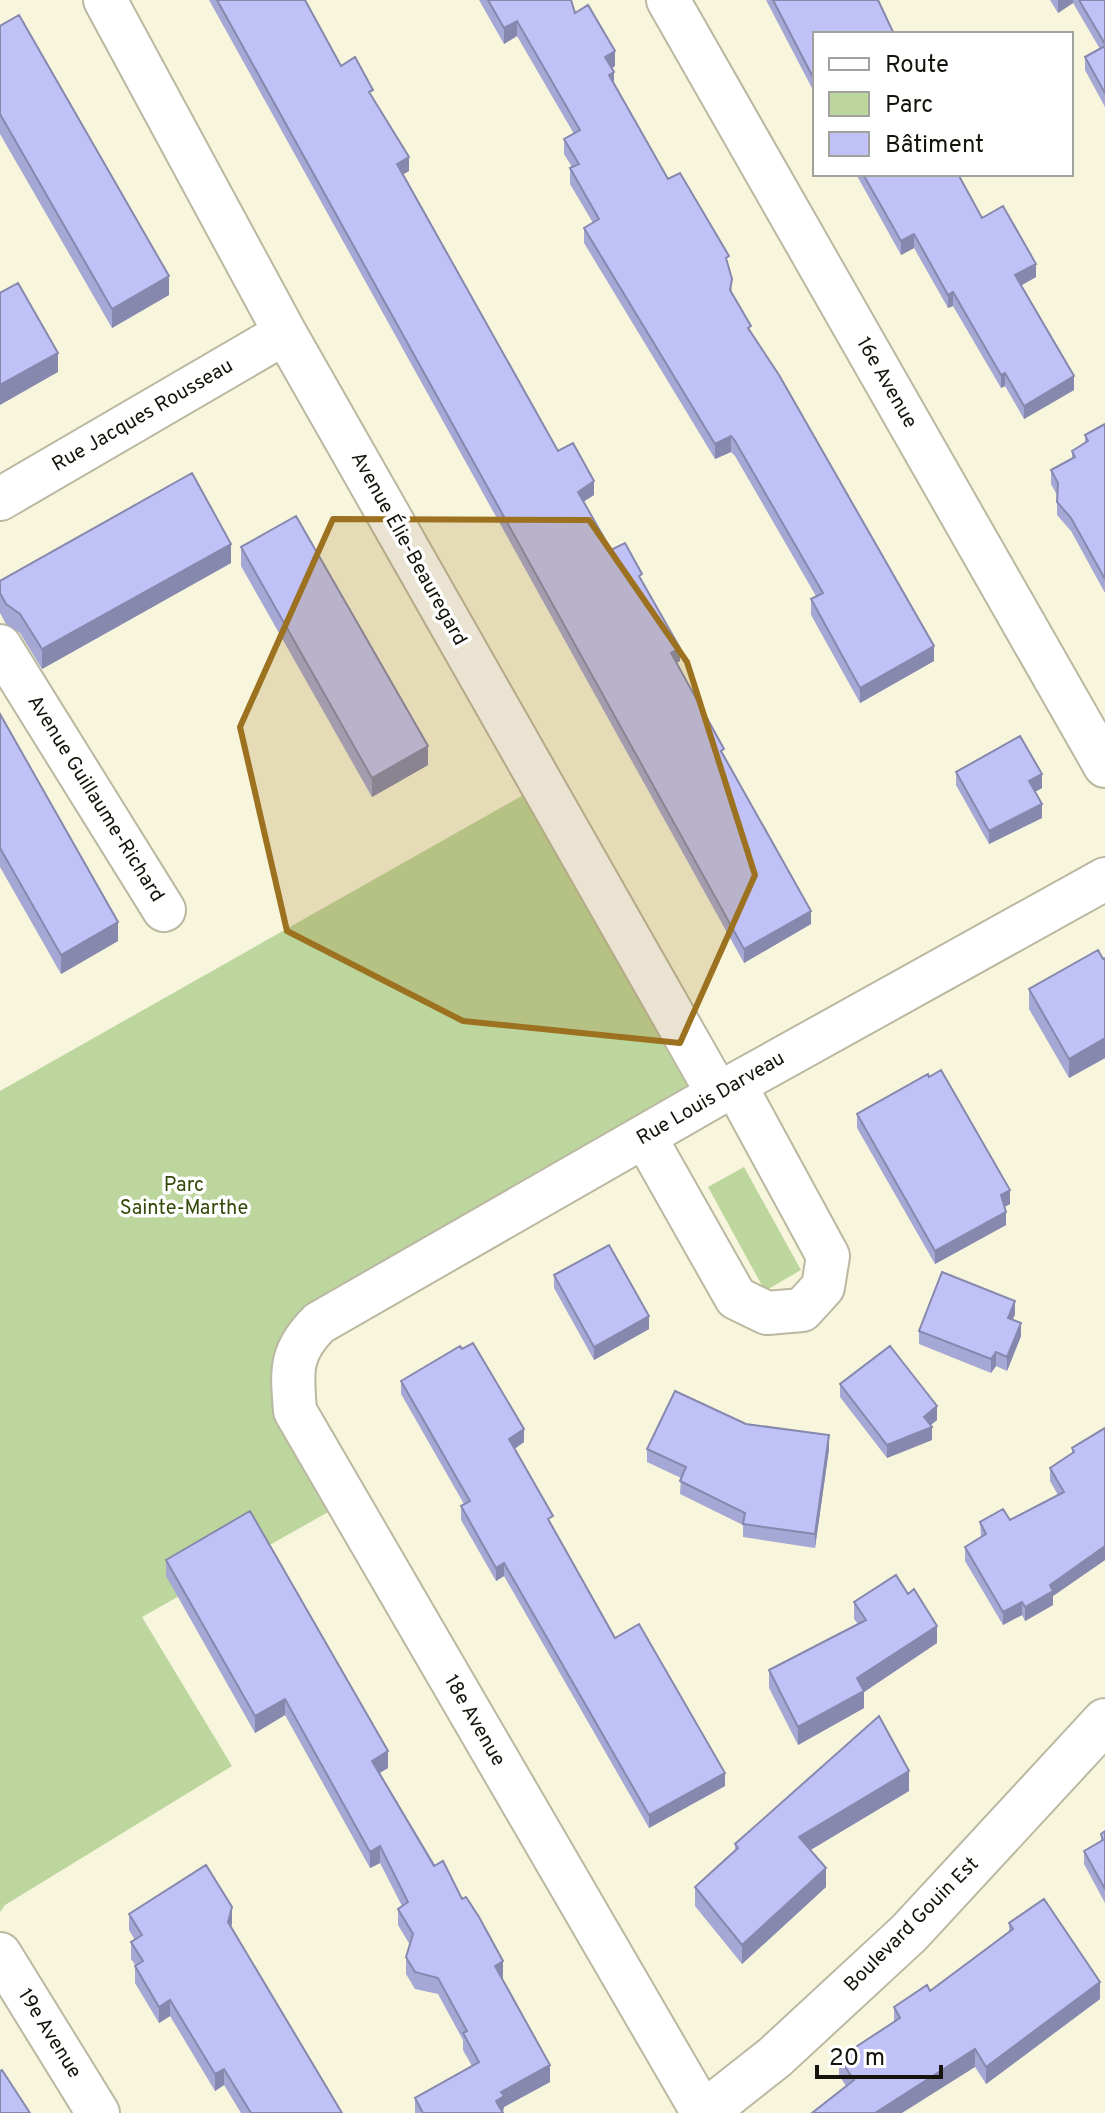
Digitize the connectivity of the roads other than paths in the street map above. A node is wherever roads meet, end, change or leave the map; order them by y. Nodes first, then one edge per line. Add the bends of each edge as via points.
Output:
1 (105, 0) edge
2 (668, 0) edge
3 (285, 333) junction
4 (0, 499) edge
5 (0, 646) edge
6 (1105, 766) edge
7 (1105, 879) edge
8 (164, 910) dead end
9 (726, 1089) junction
10 (645, 1137) junction
11 (319, 1323) joint
12 (1105, 1721) edge
13 (0, 1954) edge
14 (98, 2113) edge
15 (704, 2113) edge

1 - 3 street, Avenue Élie-Beauregard
2 - 6 street, 16e Avenue
3 - 4 street, Rue Jacques Rousseau
3 - 9 street, Avenue Élie-Beauregard
5 - 8 street, Avenue Guillaume-Richard
7 - 9 street, Rue Louis Darveau
9 - 10 street, Rue Louis Darveau
9 - 10 street, Avenue Élie-Beauregard via 828,1256 823,1287 802,1310 767,1313 736,1298
10 - 11 street, Rue Louis Darveau
11 - 15 street, 18e Avenue via 300,1342 292,1365 295,1411
12 - 15 street, Boulevard Gouin Est via 909,1933 775,2057
13 - 14 street, 19e Avenue

